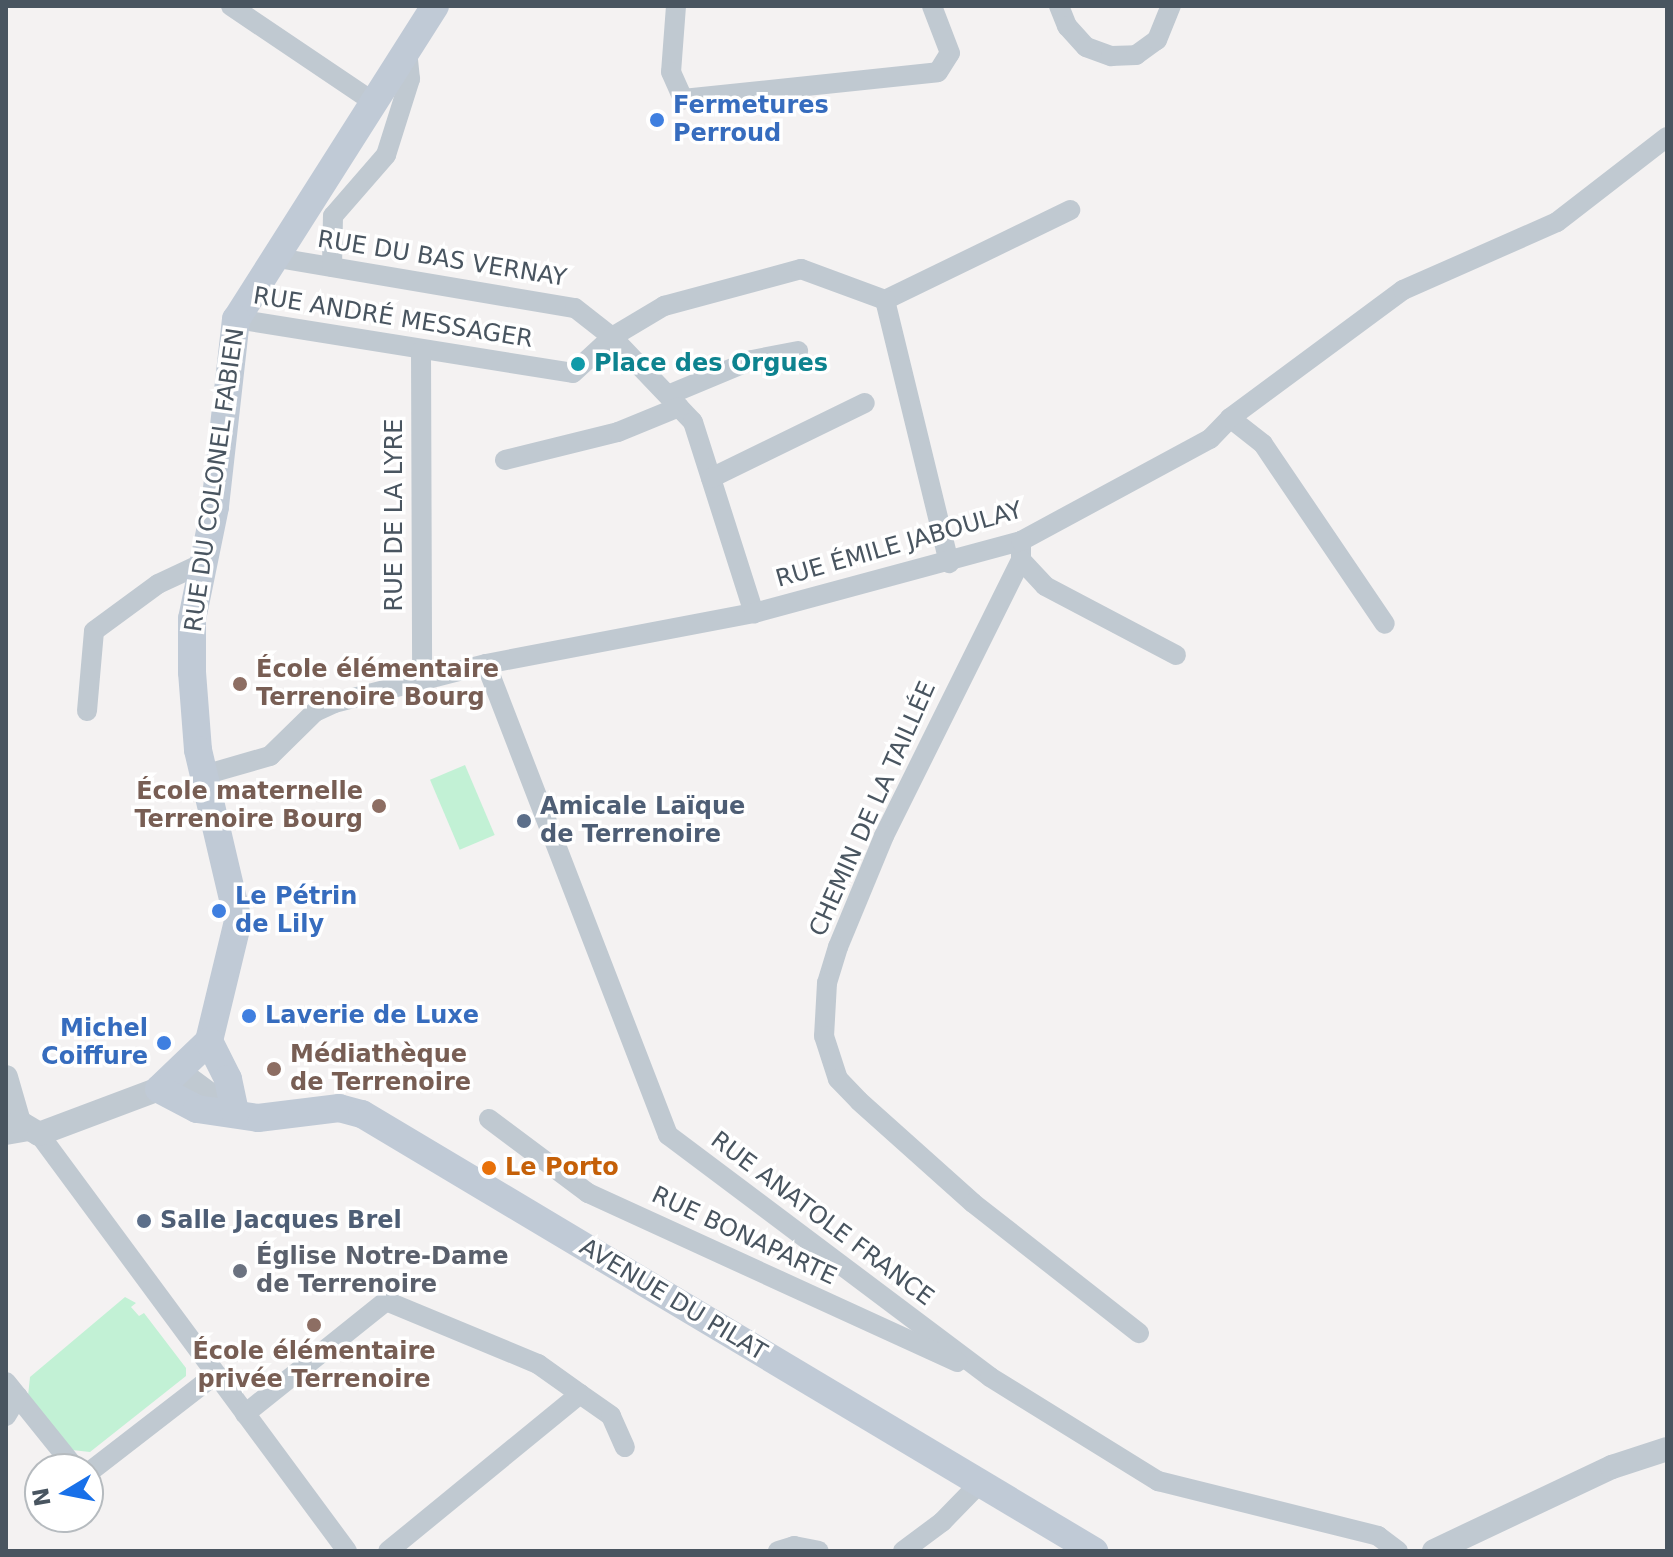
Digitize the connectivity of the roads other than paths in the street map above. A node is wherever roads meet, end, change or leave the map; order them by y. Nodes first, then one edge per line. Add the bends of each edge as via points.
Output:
1 (231, 6) edge
2 (435, 6) edge
3 (676, 6) edge
4 (932, 6) edge
5 (1059, 6) edge
6 (1171, 6) edge
7 (407, 50) junction
8 (372, 101) junction
9 (1666, 139) edge
10 (1070, 210) dead end
11 (272, 257) junction
12 (332, 267) junction
13 (885, 300) junction
14 (236, 319) junction
15 (612, 337) junction
16 (421, 351) junction
17 (798, 351) dead end
18 (673, 401) junction
19 (865, 403) dead end
20 (1230, 418) junction
21 (505, 460) dead end
22 (711, 478) junction
23 (1021, 551) junction
24 (203, 563) junction
25 (949, 563) junction
26 (754, 613) junction
27 (1385, 624) dead end
28 (1176, 655) dead end
29 (486, 664) junction
30 (422, 679) junction
31 (87, 711) dead end
32 (204, 775) junction
33 (209, 1041) junction
34 (6, 1077) edge
35 (168, 1080) junction
36 (235, 1113) junction
37 (489, 1119) dead end
38 (24, 1133) edge
39 (1139, 1333) dead end
40 (215, 1375) junction
41 (990, 1377) junction
42 (12, 1389) edge
43 (580, 1394) junction
44 (245, 1414) junction
45 (6, 1416) edge
46 (625, 1447) dead end
47 (1667, 1449) edge
48 (63, 1453) edge
49 (104, 1461) edge
50 (980, 1483) junction
51 (347, 1551) edge
52 (388, 1551) edge
53 (778, 1551) edge
54 (819, 1551) edge
55 (903, 1551) edge
56 (1094, 1551) edge
57 (1398, 1551) edge
58 (1434, 1551) edge

1 - 8 street
2 - 7 main road, RUE DU COLONEL FABIEN
3 - 4 street via 671,72 683,99 938,72 950,53
5 - 6 street via 1067,26 1086,47 1111,56 1136,55 1157,40
7 - 8 main road, RUE DU COLONEL FABIEN
7 - 12 street via 410,79 386,155 333,216
8 - 11 main road, RUE DU COLONEL FABIEN
9 - 20 street, RUE ÉMILE JABOULAY via 1557,222 1403,290
10 - 13 street
11 - 12 street, RUE DU BAS VERNAY
11 - 14 main road, RUE DU COLONEL FABIEN
12 - 15 street, RUE DU BAS VERNAY via 575,308
13 - 15 street via 801,269 664,306
13 - 25 street
14 - 16 street, RUE ANDRÉ MESSAGER
14 - 24 main road, RUE DU COLONEL FABIEN via 215,507
15 - 16 street, RUE ANDRÉ MESSAGER via 573,373
15 - 18 street, RUE DU BAS VERNAY
16 - 30 street, RUE DE LA LYRE
17 - 18 street via 752,360
18 - 21 street via 618,432
18 - 22 street, RUE DU BAS VERNAY via 693,422
19 - 22 street
20 - 23 street, RUE ÉMILE JABOULAY via 1210,439
20 - 27 street via 1263,444
22 - 26 street, RUE DU BAS VERNAY
23 - 25 street, RUE ÉMILE JABOULAY
23 - 28 street via 1045,586
23 - 39 street, CHEMIN DE LA TAILLÉE via 884,836 838,947 827,983 824,1036 838,1079 859,1101 973,1203
24 - 31 street via 158,584 94,631
24 - 32 main road, RUE DU COLONEL FABIEN via 192,619 192,672
25 - 26 street, RUE ÉMILE JABOULAY
26 - 29 street, RUE ÉMILE JABOULAY
29 - 30 street, RUE ÉMILE JABOULAY
29 - 41 street, RUE ANATOLE FRANCE via 668,1135
30 - 32 street, RUE ÉMILE JABOULAY via 324,707 270,756
32 - 33 main road, RUE DU COLONEL FABIEN via 238,921
33 - 35 main road
33 - 36 main road via 228,1079
34 - 38 street
35 - 36 main road, AVENUE DU PILAT via 197,1109
35 - 38 street
36 - 50 main road, AVENUE DU PILAT via 258,1118 339,1108 362,1114
37 - 41 street, RUE BONAPARTE via 588,1193
38 - 40 street
40 - 44 street
40 - 49 street
41 - 57 street, RUE ANATOLE FRANCE via 1158,1481 1378,1536
42 - 45 street
42 - 48 street
43 - 44 street via 538,1364 386,1301
43 - 46 street via 611,1416
43 - 52 street
44 - 51 street
47 - 58 street via 1612,1467
50 - 55 street
50 - 56 main road, AVENUE DU PILAT
53 - 54 street via 794,1546

